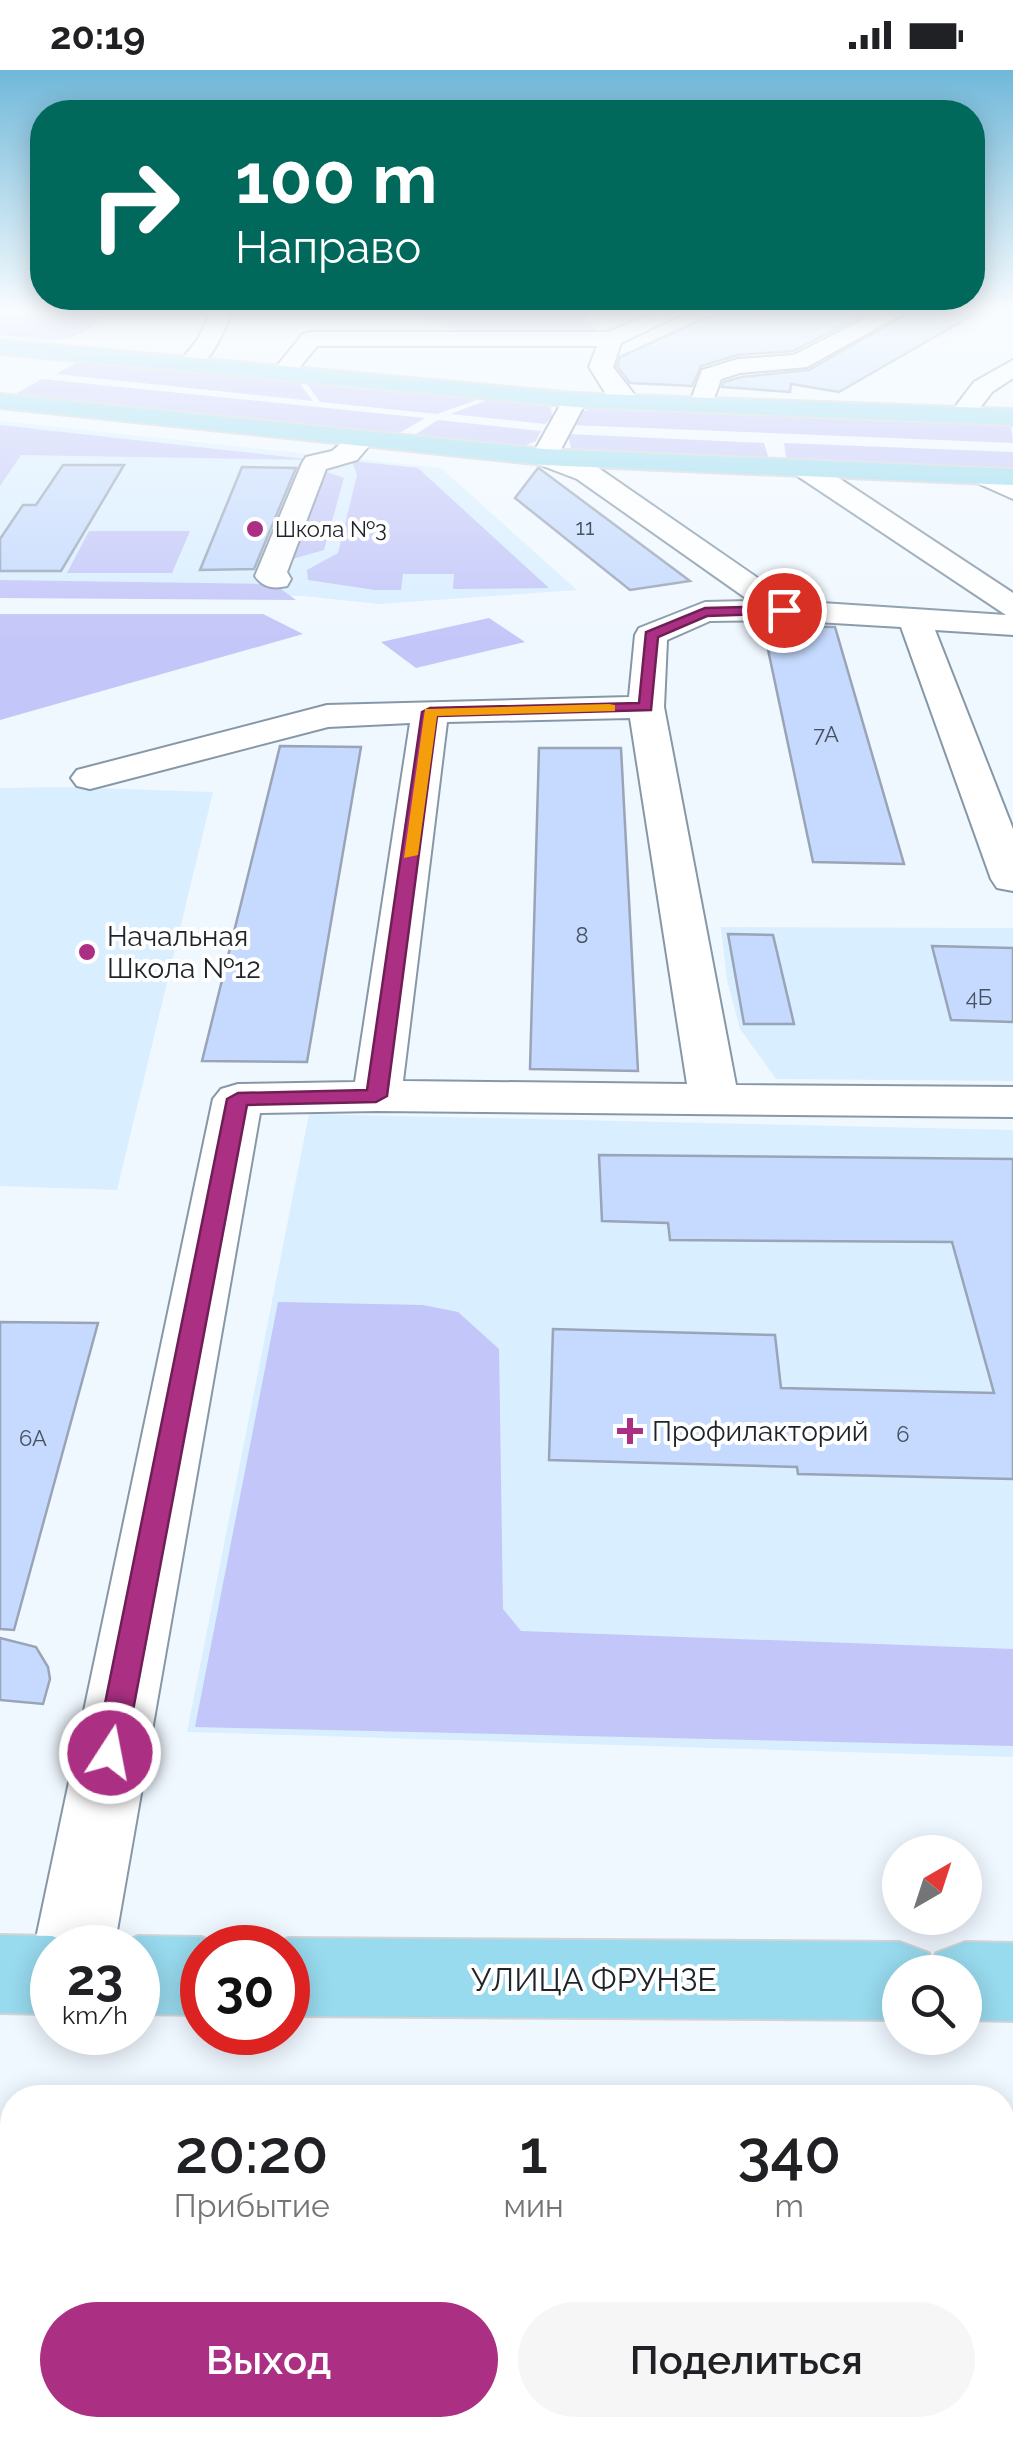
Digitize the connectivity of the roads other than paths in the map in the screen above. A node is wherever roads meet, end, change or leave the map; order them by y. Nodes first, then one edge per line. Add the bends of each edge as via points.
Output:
1 (166, 419) edge
2 (564, 419) edge
3 (361, 440) junction
4 (544, 457) junction
5 (806, 468) junction
6 (999, 477) edge
7 (1013, 491) edge
8 (276, 579) dead end
9 (1013, 607) edge
10 (784, 610) junction
11 (914, 618) junction
12 (1013, 625) edge
13 (646, 707) junction
14 (430, 712) junction
15 (90, 778) dead end
16 (1012, 878) edge
17 (376, 1096) junction
18 (714, 1099) junction
19 (1013, 1102) edge
20 (78, 1925) edge
21 (0, 1974) edge
22 (30, 1975) edge
23 (310, 1976) edge
24 (882, 1981) edge
25 (982, 1982) edge
26 (1013, 1982) edge

1 - 3 main road
2 - 4 street
3 - 4 main road
3 - 8 street via 354,453 315,462 270,576
4 - 5 main road
4 - 10 street via 587,473
5 - 6 main road
5 - 9 street
6 - 7 street
10 - 11 street
10 - 13 street via 705,612 651,635
11 - 12 street
11 - 16 street
13 - 14 street
13 - 18 street
14 - 15 street via 326,716
14 - 17 street
17 - 18 street
17 - 20 street via 238,1099
18 - 19 street
21 - 22 main road
23 - 24 main road, УЛИЦА ФРУНЗЕ
25 - 26 main road

